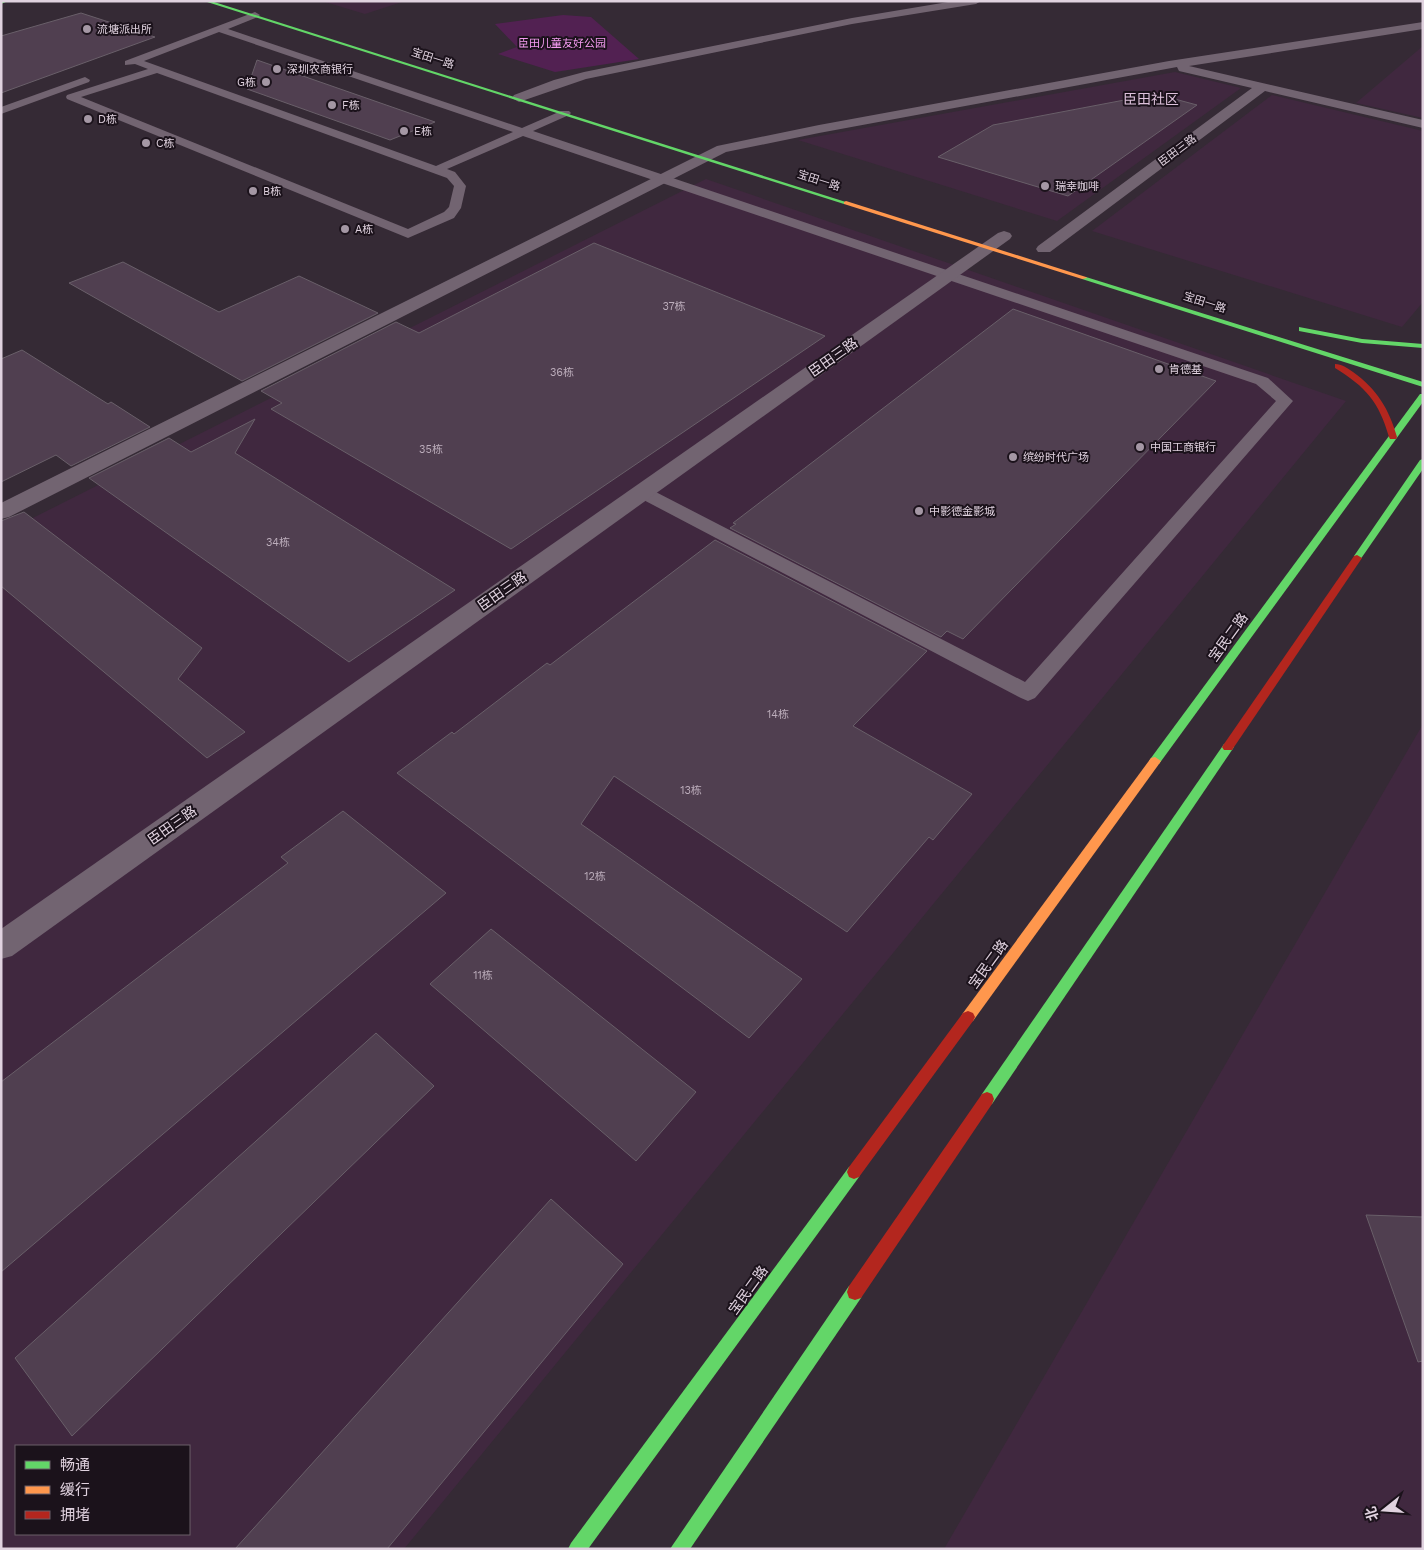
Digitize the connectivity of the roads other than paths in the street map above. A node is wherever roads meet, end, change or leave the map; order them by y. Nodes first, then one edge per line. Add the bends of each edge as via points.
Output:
1 (6, 1) edge
2 (206, 1) edge
3 (976, 1) edge
4 (1, 3) edge
5 (257, 8) junction
6 (1423, 26) edge
7 (219, 29) junction
8 (135, 61) junction
9 (1169, 65) junction
10 (117, 67) dead end
11 (158, 69) junction
12 (99, 74) dead end
13 (517, 85) dead end
14 (1262, 87) junction
15 (538, 91) junction
16 (555, 96) dead end
17 (518, 98) junction
18 (1, 111) edge
19 (565, 113) junction
20 (1423, 124) edge
21 (524, 132) junction
22 (722, 149) junction
23 (704, 150) junction
24 (750, 157) dead end
25 (436, 170) junction
26 (663, 179) junction
27 (997, 238) junction
28 (1040, 248) joint
29 (1062, 255) dead end
30 (948, 275) junction
31 (1285, 340) junction
32 (1423, 346) edge
33 (1384, 355) dead end
34 (1423, 385) edge
35 (1423, 396) edge
36 (1393, 437) junction
37 (1423, 462) edge
38 (642, 492) junction
39 (1, 512) edge
40 (1, 946) edge
41 (577, 1549) edge
42 (679, 1549) edge

1 - 4 street
2 - 5 street, 宝田一路
3 - 15 street via 833,25 584,76
5 - 7 lane
5 - 17 street, 宝田一路
6 - 9 street
7 - 8 lane
7 - 21 lane
8 - 10 lane
8 - 11 lane
9 - 14 street
9 - 22 street
11 - 25 lane
11 - 25 lane via 71,97 408,234 449,215 455,208 460,186 451,175
12 - 18 lane
13 - 15 street
14 - 20 street
14 - 28 street, 臣田三路
15 - 16 street
15 - 17 street
17 - 19 street, 宝田一路
19 - 21 lane
19 - 23 street, 宝田一路
21 - 25 lane
21 - 26 lane
22 - 23 street
22 - 24 street
23 - 26 street
23 - 27 street, 宝田一路
26 - 30 lane
26 - 39 street
27 - 30 street, 臣田三路
27 - 31 street, 宝田一路
28 - 29 street
30 - 38 street, 臣田三路
30 - 38 lane via 1262,381 1285,401 1028,693
31 - 34 street, 宝田一路
31 - 36 street via 1346,371 1373,391 1385,407
32 - 33 street via 1362,341 1291,326
35 - 36 street, 宝民二路
36 - 41 street, 宝民二路 via 1317,548
37 - 42 street via 1350,560
38 - 40 street, 臣田三路

